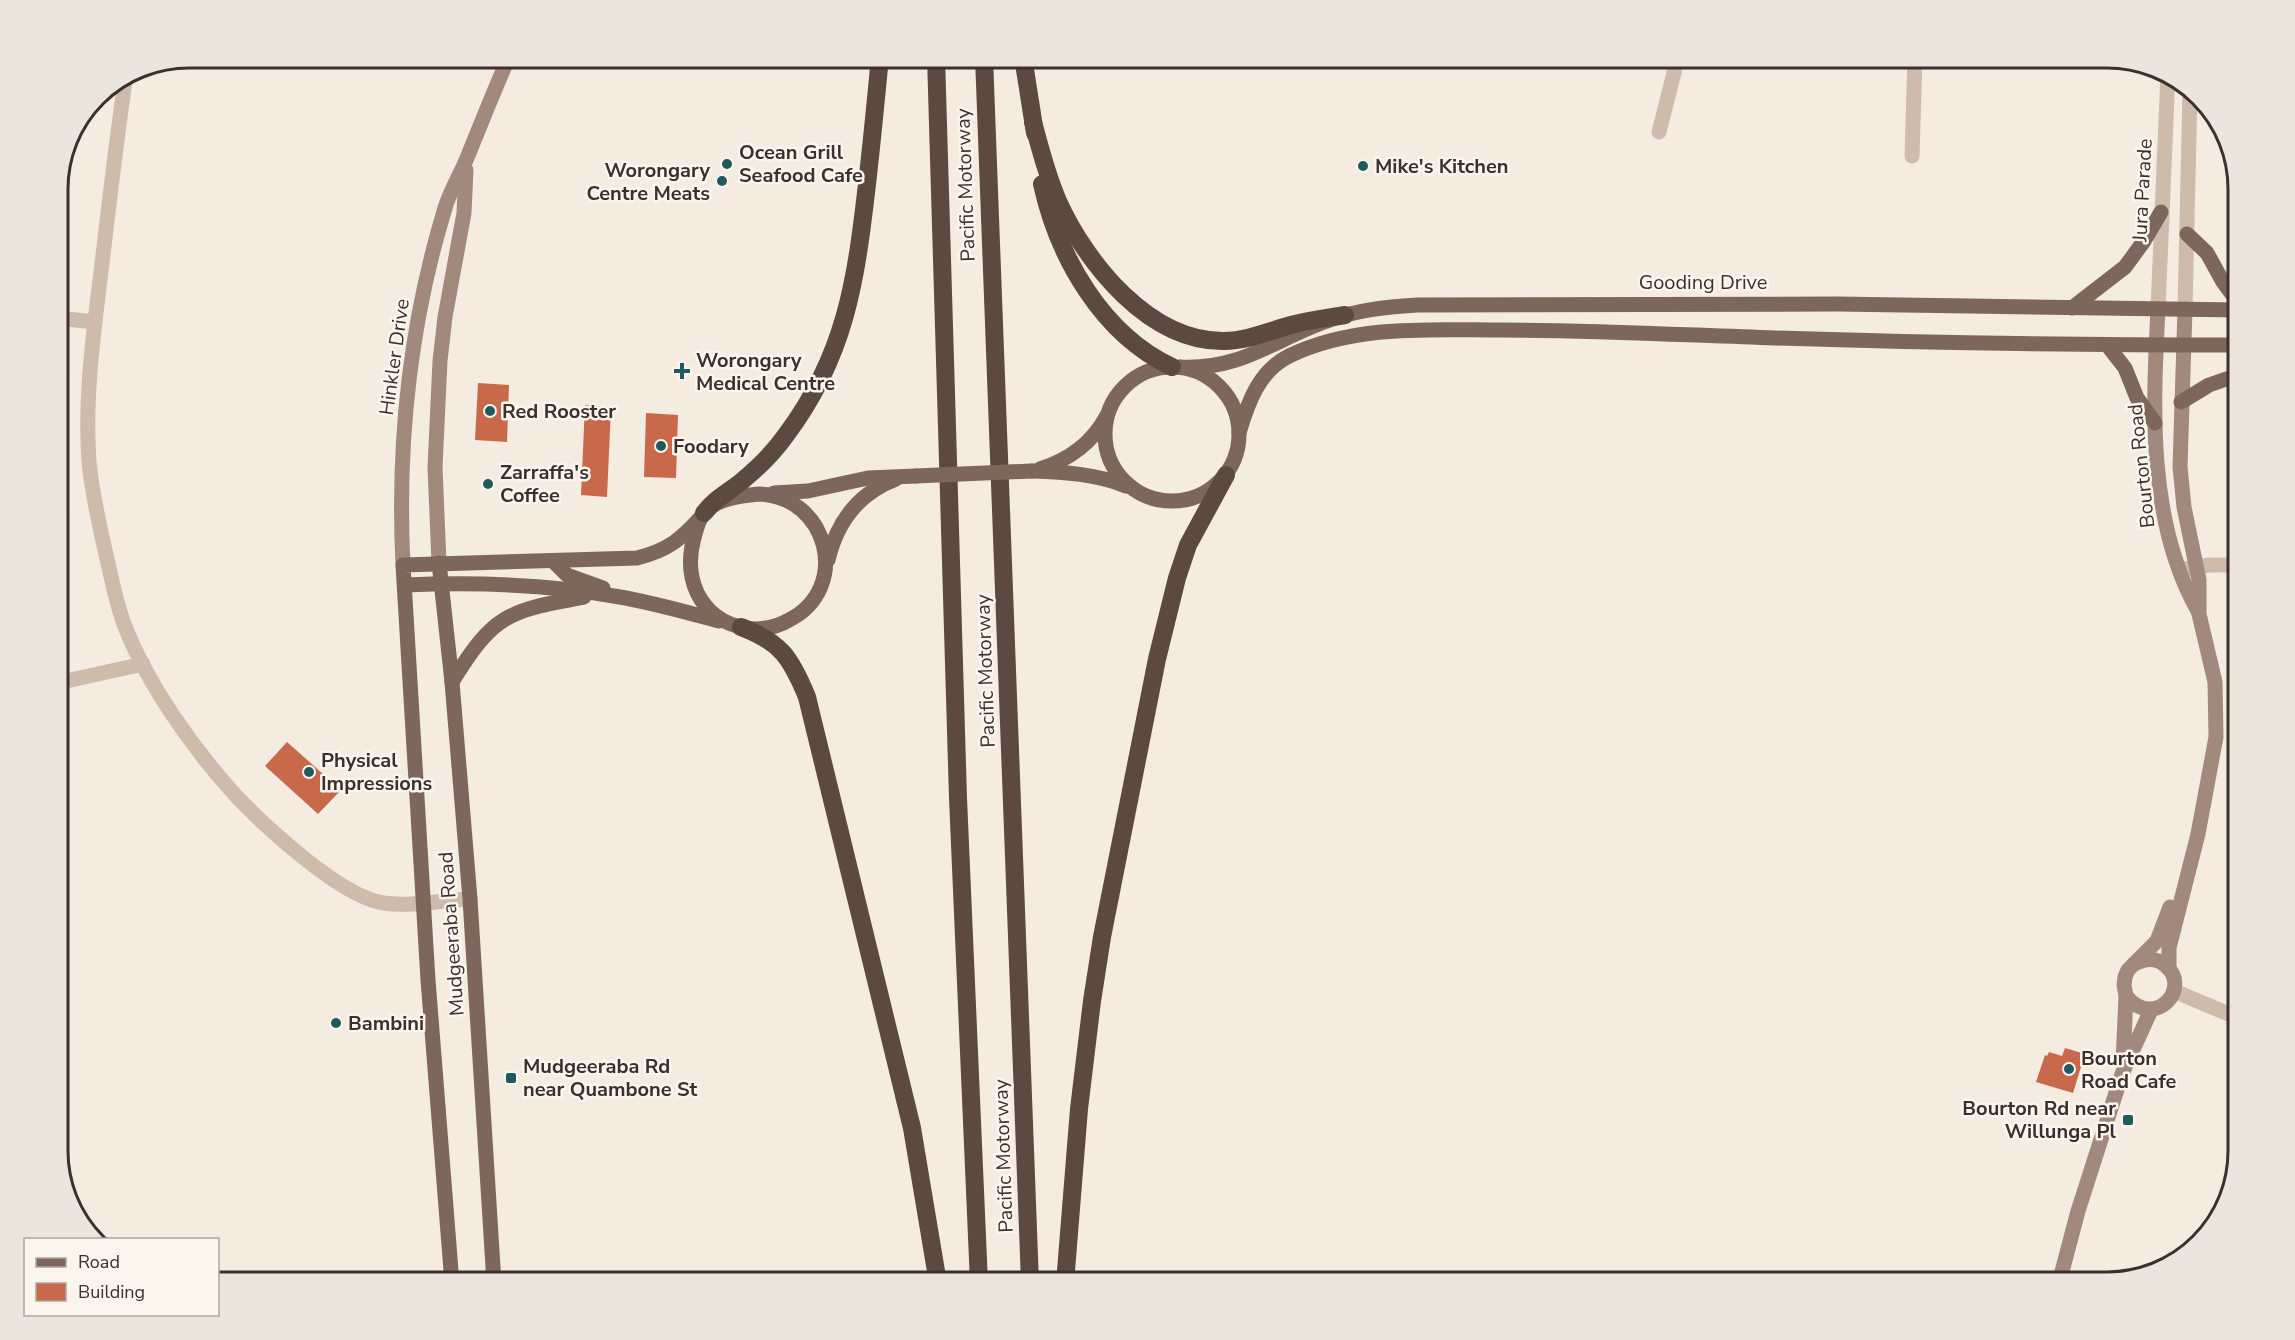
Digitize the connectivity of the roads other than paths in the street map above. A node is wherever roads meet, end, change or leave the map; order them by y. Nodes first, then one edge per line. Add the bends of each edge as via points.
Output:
1 (504, 68) edge
2 (879, 68) edge
3 (936, 68) edge
4 (984, 68) edge
5 (1025, 68) edge
6 (1675, 68) edge
7 (1915, 68) edge
8 (2168, 84) edge
9 (125, 86) edge
10 (2190, 101) edge
11 (1033, 122) junction
12 (1659, 132) dead end
13 (1912, 156) dead end
14 (466, 161) junction
15 (2161, 212) junction
16 (2187, 234) junction
17 (2227, 287) edge
18 (2072, 308) junction
19 (2158, 309) junction
20 (2185, 309) junction
21 (2227, 310) edge
22 (1345, 315) junction
23 (68, 319) edge
24 (95, 322) junction
25 (2156, 344) junction
26 (2107, 345) junction
27 (2183, 345) junction
28 (2227, 345) edge
29 (1176, 367) junction
30 (2227, 379) edge
31 (2181, 402) junction
32 (1109, 411) junction
33 (2155, 423) junction
34 (1239, 433) junction
35 (1033, 471) junction
36 (1226, 475) junction
37 (911, 476) junction
38 (1139, 493) junction
39 (759, 494) junction
40 (703, 514) junction
41 (553, 561) junction
42 (439, 563) junction
43 (403, 565) junction
44 (2227, 566) edge
45 (2196, 567) junction
46 (2179, 570) junction
47 (825, 575) junction
48 (440, 583) junction
49 (405, 585) junction
50 (599, 594) junction
51 (646, 602) junction
52 (2199, 614) junction
53 (737, 626) junction
54 (143, 664) junction
55 (68, 680) edge
56 (452, 682) junction
57 (2198, 834) junction
58 (471, 899) junction
59 (423, 902) junction
60 (2134, 964) junction
61 (2169, 969) junction
62 (2174, 991) junction
63 (2126, 996) junction
64 (2151, 1010) junction
65 (2228, 1014) edge
66 (2122, 1074) junction
67 (451, 1272) edge
68 (493, 1272) edge
69 (936, 1272) edge
70 (979, 1272) edge
71 (1030, 1272) edge
72 (1066, 1272) edge
73 (2062, 1272) edge

1 - 14 street, Hinkler Drive
2 - 40 highway via 860,249 842,330 817,387 786,436 757,468
3 - 70 highway, Pacific Motorway via 958,798
4 - 71 highway, Pacific Motorway
5 - 11 highway
6 - 12 street
7 - 13 street
8 - 15 street, Jura Parade
9 - 24 street
10 - 16 street
11 - 22 highway via 1055,193 1081,243 1136,307 1157,322 1194,338 1232,341
11 - 29 highway via 1049,214 1069,262 1117,327 1149,355
14 - 42 street, Hinkler Drive via 464,213 440,361 435,467
14 - 43 street, Hinkler Drive via 446,206 434,249 411,365 401,487
15 - 18 main road via 2125,267
15 - 19 street, Jura Parade
16 - 17 main road via 2207,253
16 - 20 street
18 - 19 main road, Gooding Drive
18 - 22 main road, Gooding Drive via 1778,303 1441,304
19 - 20 main road, Gooding Drive
19 - 25 street, Bourton Road
20 - 21 main road, Gooding Drive
20 - 27 street, Bourton Road
22 - 29 main road, Gooding Drive via 1235,362 1210,368
23 - 24 street
24 - 54 street via 88,396 89,461 96,509 124,624
25 - 26 main road
25 - 27 main road
25 - 33 street, Bourton Road
26 - 33 main road via 2125,368 2137,398
26 - 34 main road via 1620,331 1374,333 1313,347 1278,363 1250,399
27 - 28 main road
27 - 31 street, Bourton Road
29 - 32 main road via 1139,375 1120,392
29 - 34 main road via 1198,372 1221,389 1234,410
30 - 31 main road
31 - 45 street, Bourton Road via 2182,489
32 - 35 main road via 1082,447
32 - 38 main road via 1105,429 1110,459 1121,479
33 - 46 street, Bourton Road via 2164,513
34 - 36 main road via 1236,456
35 - 37 main road, bridge
35 - 38 main road via 1102,479
36 - 38 main road via 1206,493 1187,500 1164,501
36 - 72 highway via 1188,545 1157,659 1092,1000 1077,1121
37 - 39 main road via 860,479 808,491
37 - 47 main road via 879,487 849,512 832,544
39 - 40 main road via 731,498
39 - 47 main road via 791,502 812,521 824,546
40 - 41 main road via 678,541 652,555 627,560
40 - 53 main road via 690,551 693,585 712,613
41 - 42 main road
41 - 51 main road via 567,575
42 - 43 main road
42 - 48 main road, Mudgeeraba Road
43 - 49 main road, Mudgeeraba Road
44 - 45 street
45 - 46 street
45 - 52 street, Bourton Road
46 - 52 street, Bourton Road
47 - 53 main road via 817,595 794,618 770,627
48 - 49 main road
48 - 50 main road via 526,585
48 - 56 main road, Mudgeeraba Road
49 - 59 main road, Mudgeeraba Road
50 - 51 main road
50 - 56 main road via 530,607 503,620 473,648
51 - 53 main road
52 - 57 street, Bourton Road via 2215,682 2216,737
53 - 69 highway via 760,634 780,648 794,667 807,697 912,1128
54 - 55 street
54 - 59 street via 181,728 218,776 282,840 337,881 371,900
56 - 58 main road, Mudgeeraba Road
57 - 60 street, Bourton Road via 2157,941
57 - 61 street, Bourton Road via 2169,948
58 - 59 street
58 - 68 main road, Mudgeeraba Road
59 - 67 main road, Mudgeeraba Road
60 - 61 street via 2152,959
60 - 63 street via 2125,977
61 - 62 street
62 - 64 street via 2166,1004
62 - 65 street
63 - 64 street via 2141,1009
63 - 66 street
64 - 66 street
66 - 73 street

